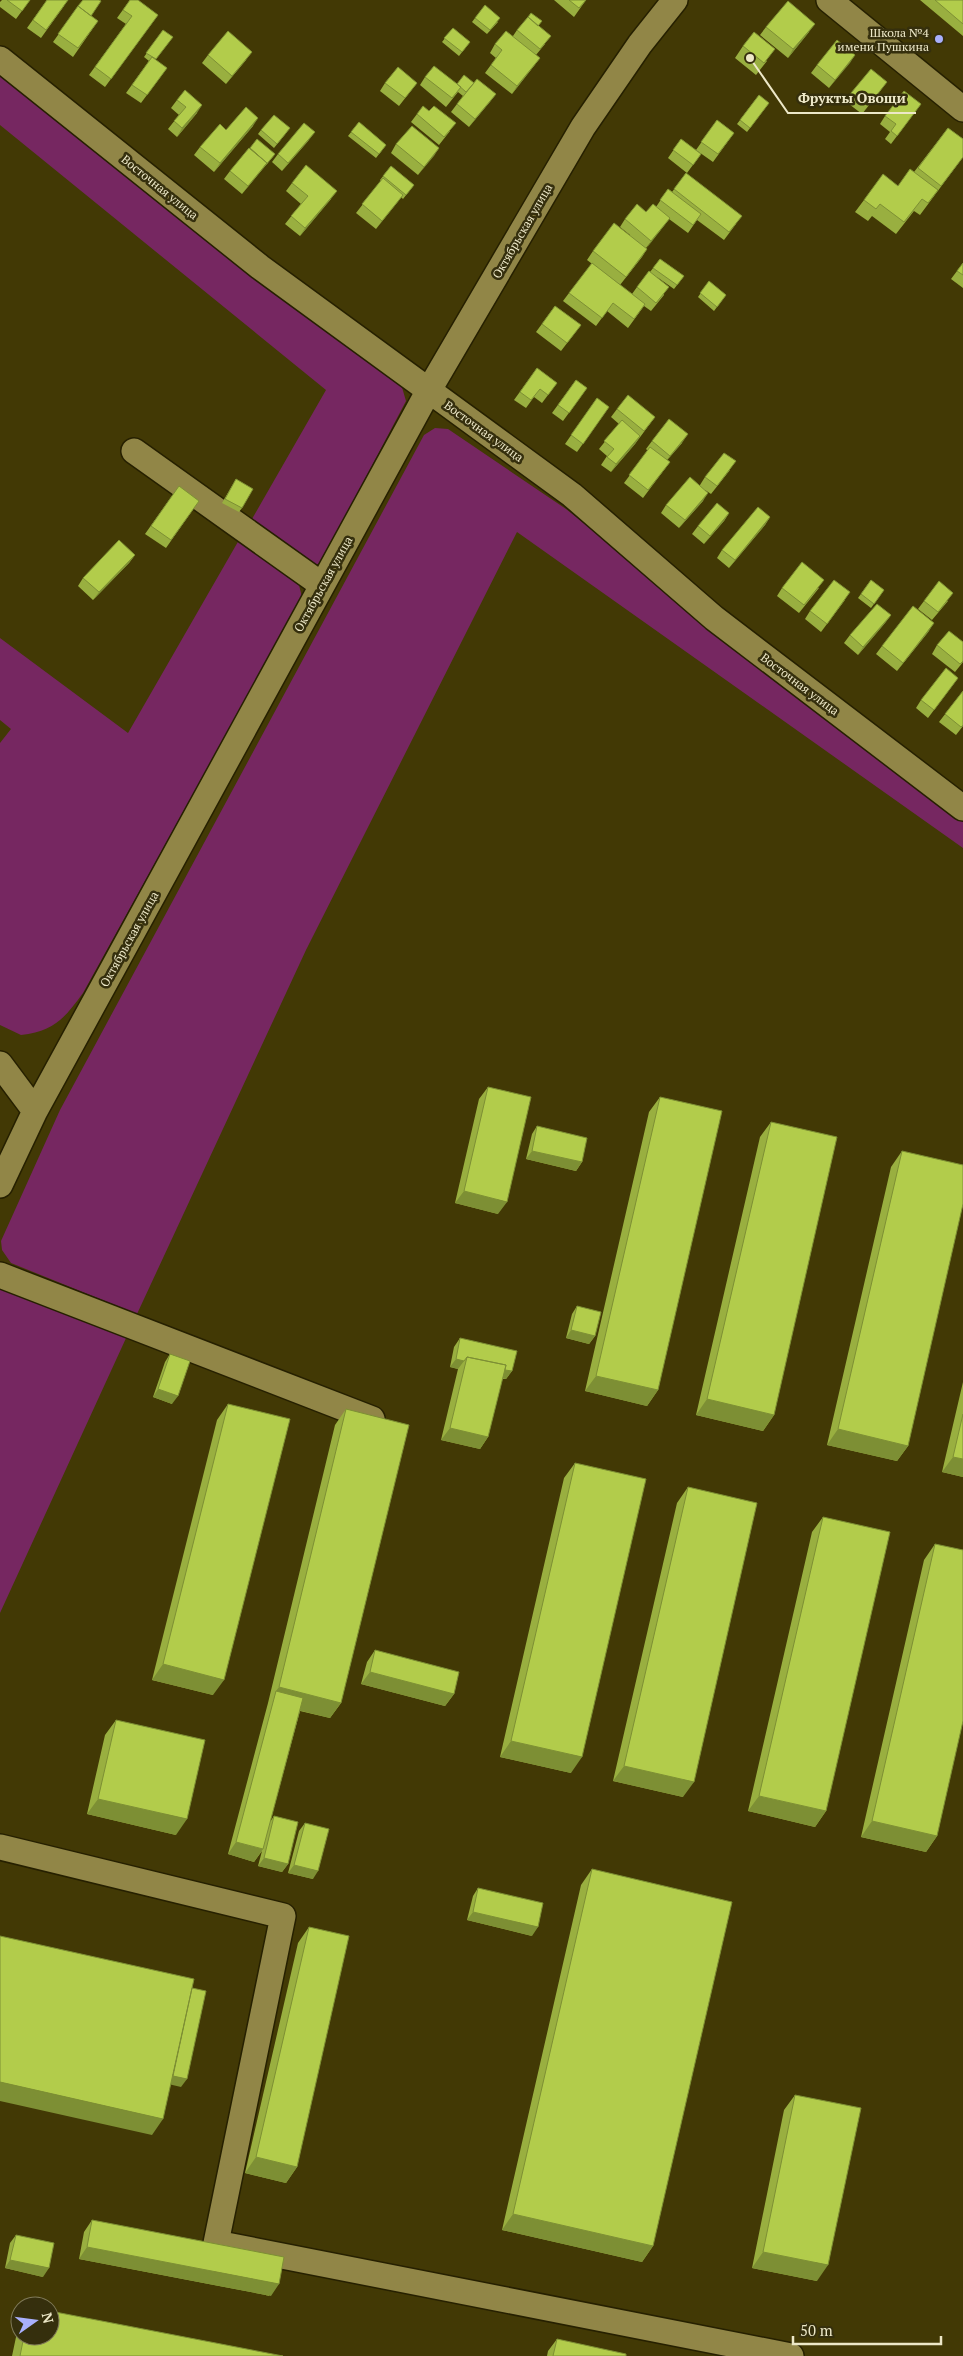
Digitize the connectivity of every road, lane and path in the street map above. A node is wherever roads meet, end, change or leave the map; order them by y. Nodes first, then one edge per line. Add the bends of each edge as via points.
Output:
1 (675, 0) edge
2 (829, 0) edge
3 (0, 59) edge
4 (963, 110) edge
5 (429, 390) junction
6 (134, 451) dead end
7 (322, 585) junction
8 (963, 808) edge
9 (0, 1064) edge
10 (35, 1111) junction
11 (0, 1185) edge
12 (0, 1275) edge
13 (372, 1420) edge
14 (0, 1847) edge
15 (791, 2356) edge

1 - 5 street, Октябрьская улица via 583,127
2 - 4 street
3 - 5 street, Восточная улица via 260,267
5 - 7 street, Октябрьская улица
5 - 8 street, Восточная улица via 572,495 714,618
6 - 7 street
7 - 10 street, Октябрьская улица
9 - 10 street
10 - 11 street, Октябрьская улица
12 - 13 street
14 - 15 street via 283,1916 216,2243

